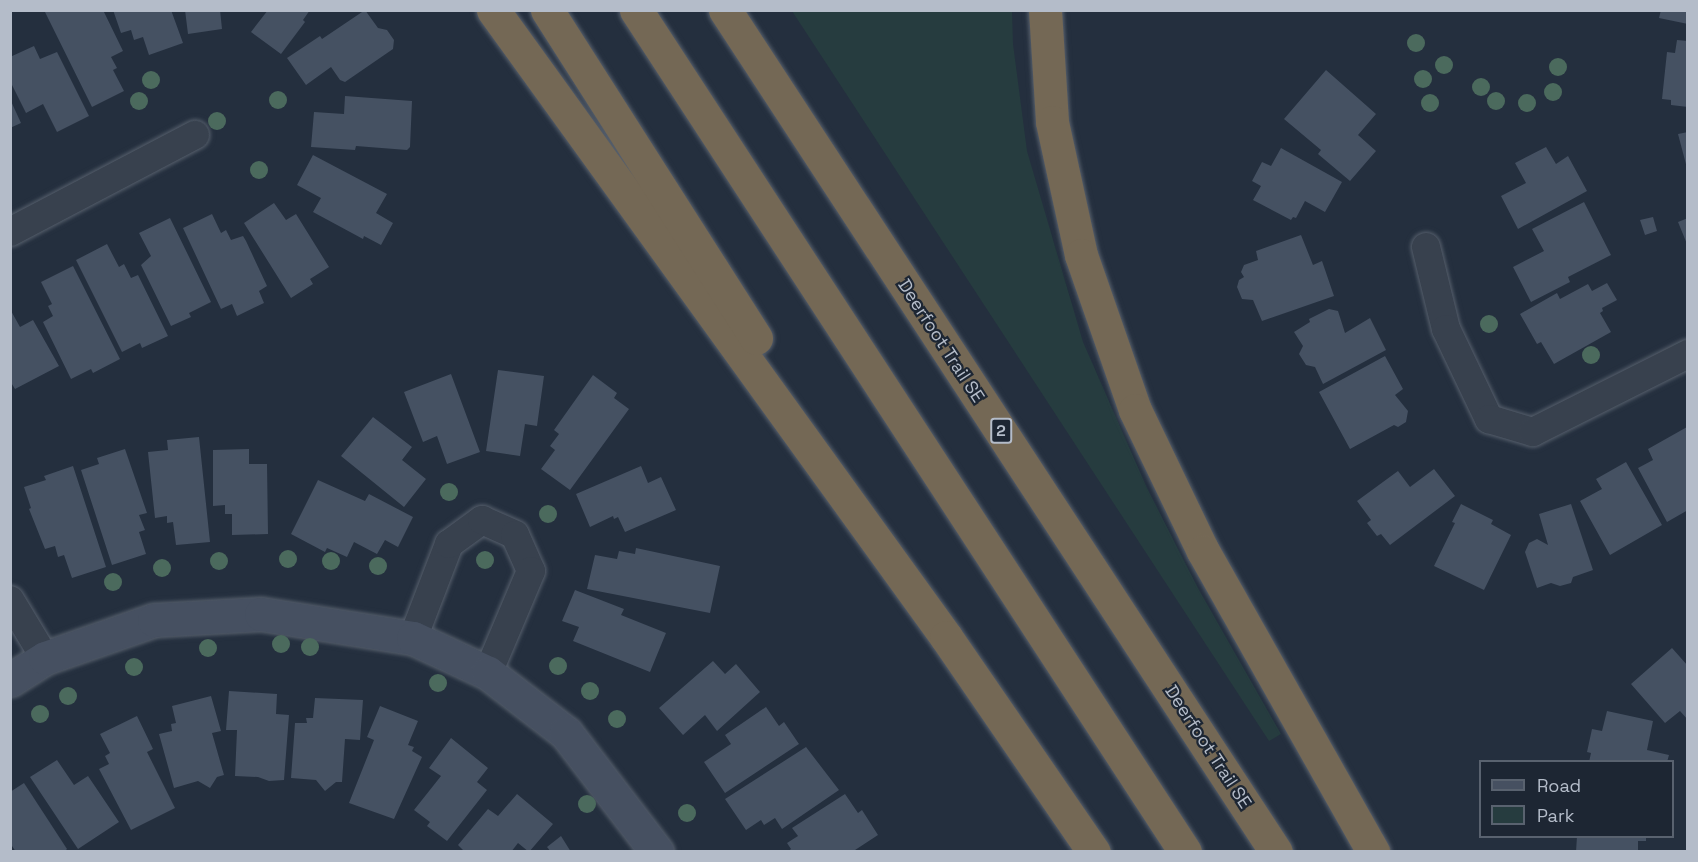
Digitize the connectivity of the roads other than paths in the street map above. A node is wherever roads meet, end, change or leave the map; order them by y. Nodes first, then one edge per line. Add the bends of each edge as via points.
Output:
1 (493, 10) edge
2 (547, 10) edge
3 (636, 10) edge
4 (725, 10) edge
5 (1045, 10) edge
6 (195, 135) dead end
7 (10, 232) edge
8 (1426, 247) dead end
9 (1688, 354) edge
10 (10, 600) edge
11 (946, 637) junction
12 (413, 638) junction
13 (45, 658) junction
14 (488, 673) junction
15 (10, 680) edge
16 (657, 852) edge
17 (1095, 852) edge
18 (1185, 852) edge
19 (1276, 852) edge
20 (1373, 852) edge

1 - 11 highway
2 - 11 highway
3 - 18 highway
4 - 19 highway, Deerfoot Trail SE / 2
5 - 20 highway via 1052,122 1080,255 1135,410 1203,551
6 - 7 street
8 - 9 street via 1446,329 1489,419 1533,432
10 - 13 street
11 - 17 highway
12 - 13 street via 261,614 154,620
12 - 14 street
12 - 14 street via 449,544 482,520 515,535 531,570
13 - 15 street
14 - 16 street via 566,733

